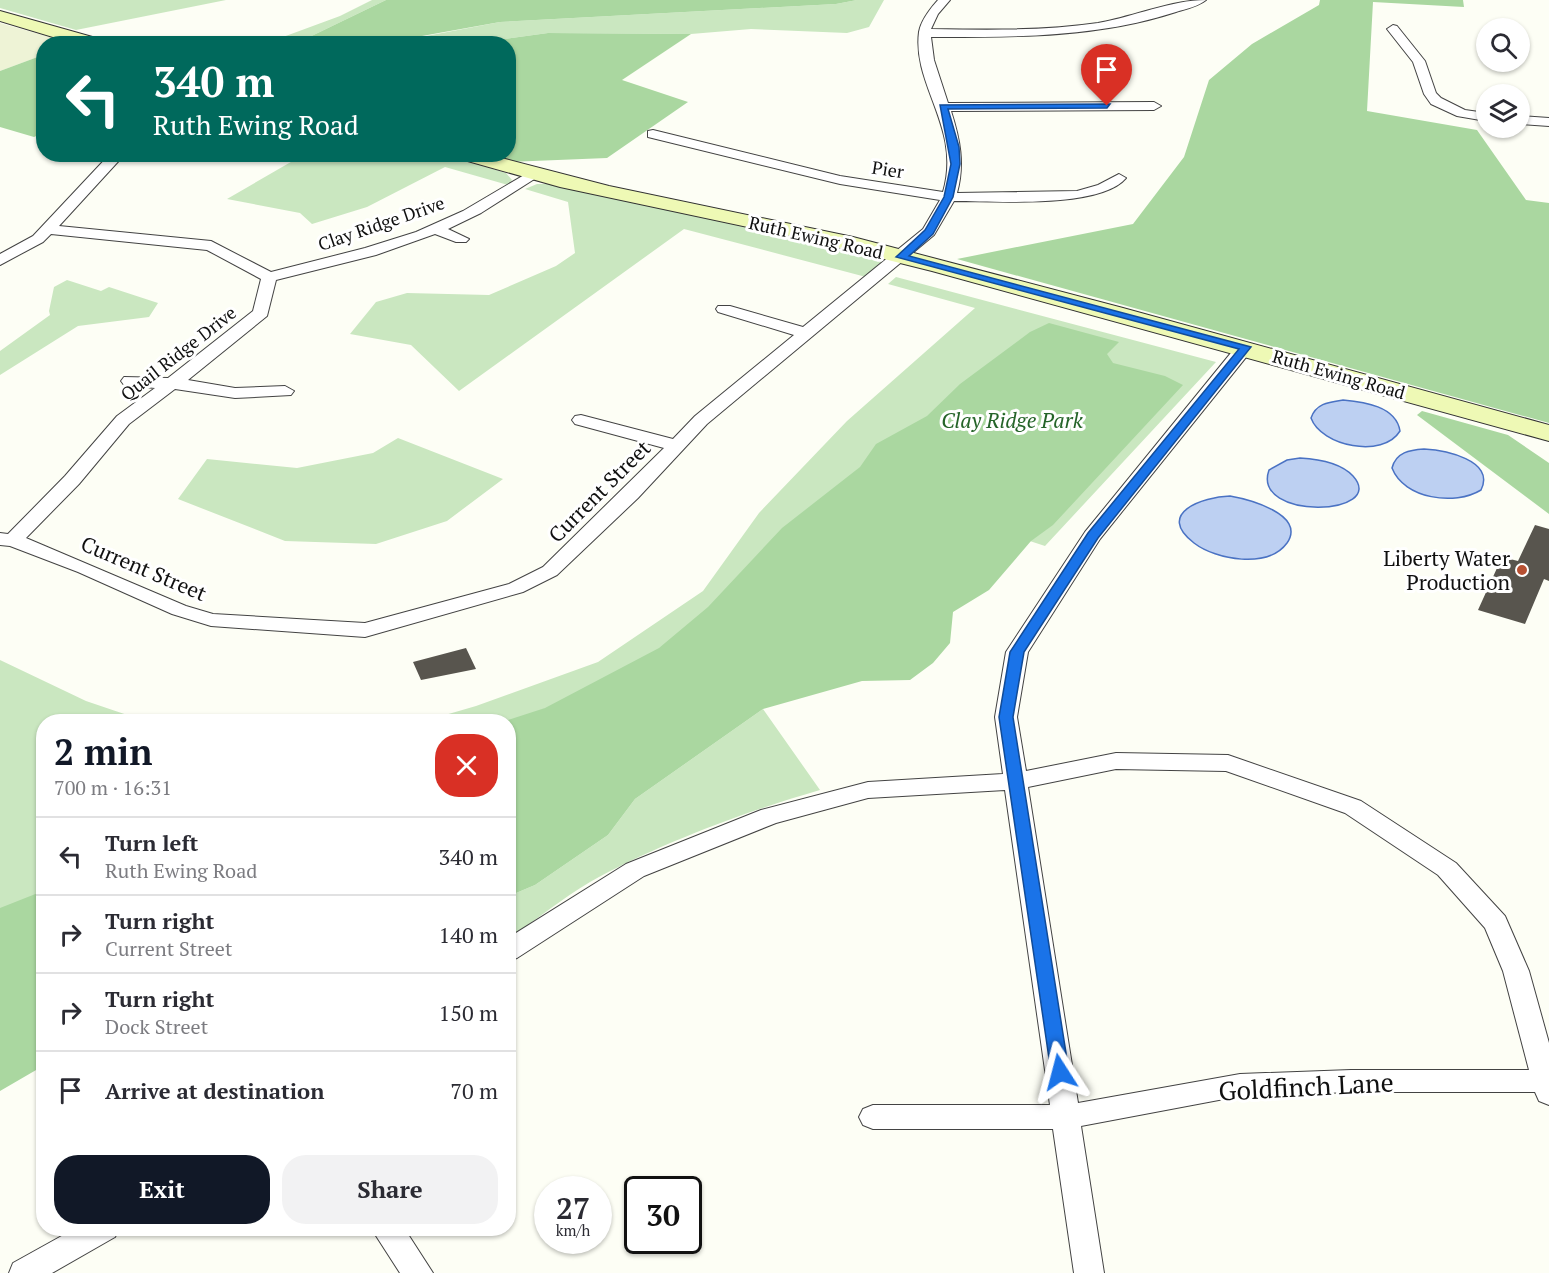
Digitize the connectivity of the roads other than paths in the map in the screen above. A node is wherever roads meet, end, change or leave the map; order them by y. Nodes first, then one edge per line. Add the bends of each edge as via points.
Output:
1 (944, 0) edge
2 (1200, 0) edge
3 (0, 15) edge
4 (1393, 29) dead end
5 (924, 33) junction
6 (70, 36) edge
7 (943, 106) junction
8 (1154, 106) dead end
9 (1476, 115) edge
10 (1530, 121) edge
11 (1549, 122) edge
12 (653, 134) dead end
13 (110, 162) edge
14 (490, 162) edge
15 (531, 175) junction
16 (1119, 178) dead end
17 (948, 197) junction
18 (48, 229) junction
19 (435, 229) junction
20 (461, 239) dead end
21 (901, 257) junction
22 (0, 260) edge
23 (269, 277) junction
24 (724, 309) dead end
25 (805, 333) junction
26 (1245, 347) junction
27 (130, 381) dead end
28 (172, 384) junction
29 (285, 391) dead end
30 (581, 420) dead end
31 (1549, 433) edge
32 (676, 446) junction
33 (6, 539) edge
34 (1016, 781) junction
35 (516, 946) edge
36 (1548, 1087) edge
37 (873, 1116) dead end
38 (1067, 1117) junction
39 (90, 1236) edge
40 (392, 1236) edge
41 (24, 1273) edge
42 (418, 1273) edge
43 (1089, 1273) edge

1 - 5 street via 933,12
2 - 5 street via 1146,18 1086,30 1040,34
3 - 6 street
4 - 9 street via 1419,61 1436,101
5 - 7 street, Current Street via 924,45
7 - 8 street
7 - 17 street, Current Street via 954,147
10 - 11 street
12 - 17 street, Pier via 840,180
13 - 18 street
14 - 15 street, Ruth Ewing Road
15 - 19 street, Clay Ridge Drive via 468,214
15 - 21 street, Ruth Ewing Road
16 - 17 street, Pier via 1103,188 1077,195
17 - 21 street, Current Street via 929,232
18 - 22 street
18 - 23 street via 211,246
19 - 20 street
19 - 23 street, Clay Ridge Drive via 334,262
21 - 25 street, Current Street
21 - 26 street, Ruth Ewing Road
23 - 28 street, Quail Ridge Drive via 261,313
24 - 25 street
25 - 32 street, Current Street via 701,420
26 - 31 street, Ruth Ewing Road
26 - 34 street via 1092,536 1017,652 1006,717
27 - 28 street
28 - 29 street via 235,393
28 - 33 street, Quail Ridge Drive via 123,420 64,489
30 - 32 street
32 - 33 street, Current Street via 550,571 516,588 365,630 211,620
34 - 35 street via 868,790 769,816 635,870
34 - 36 street via 1116,761 1228,763 1353,807 1448,869 1496,923 1516,971
34 - 38 street
36 - 38 street, Goldfinch Lane via 1351,1081 1240,1085
37 - 38 street, Goldfinch Lane
38 - 43 street
39 - 41 street
40 - 42 street

